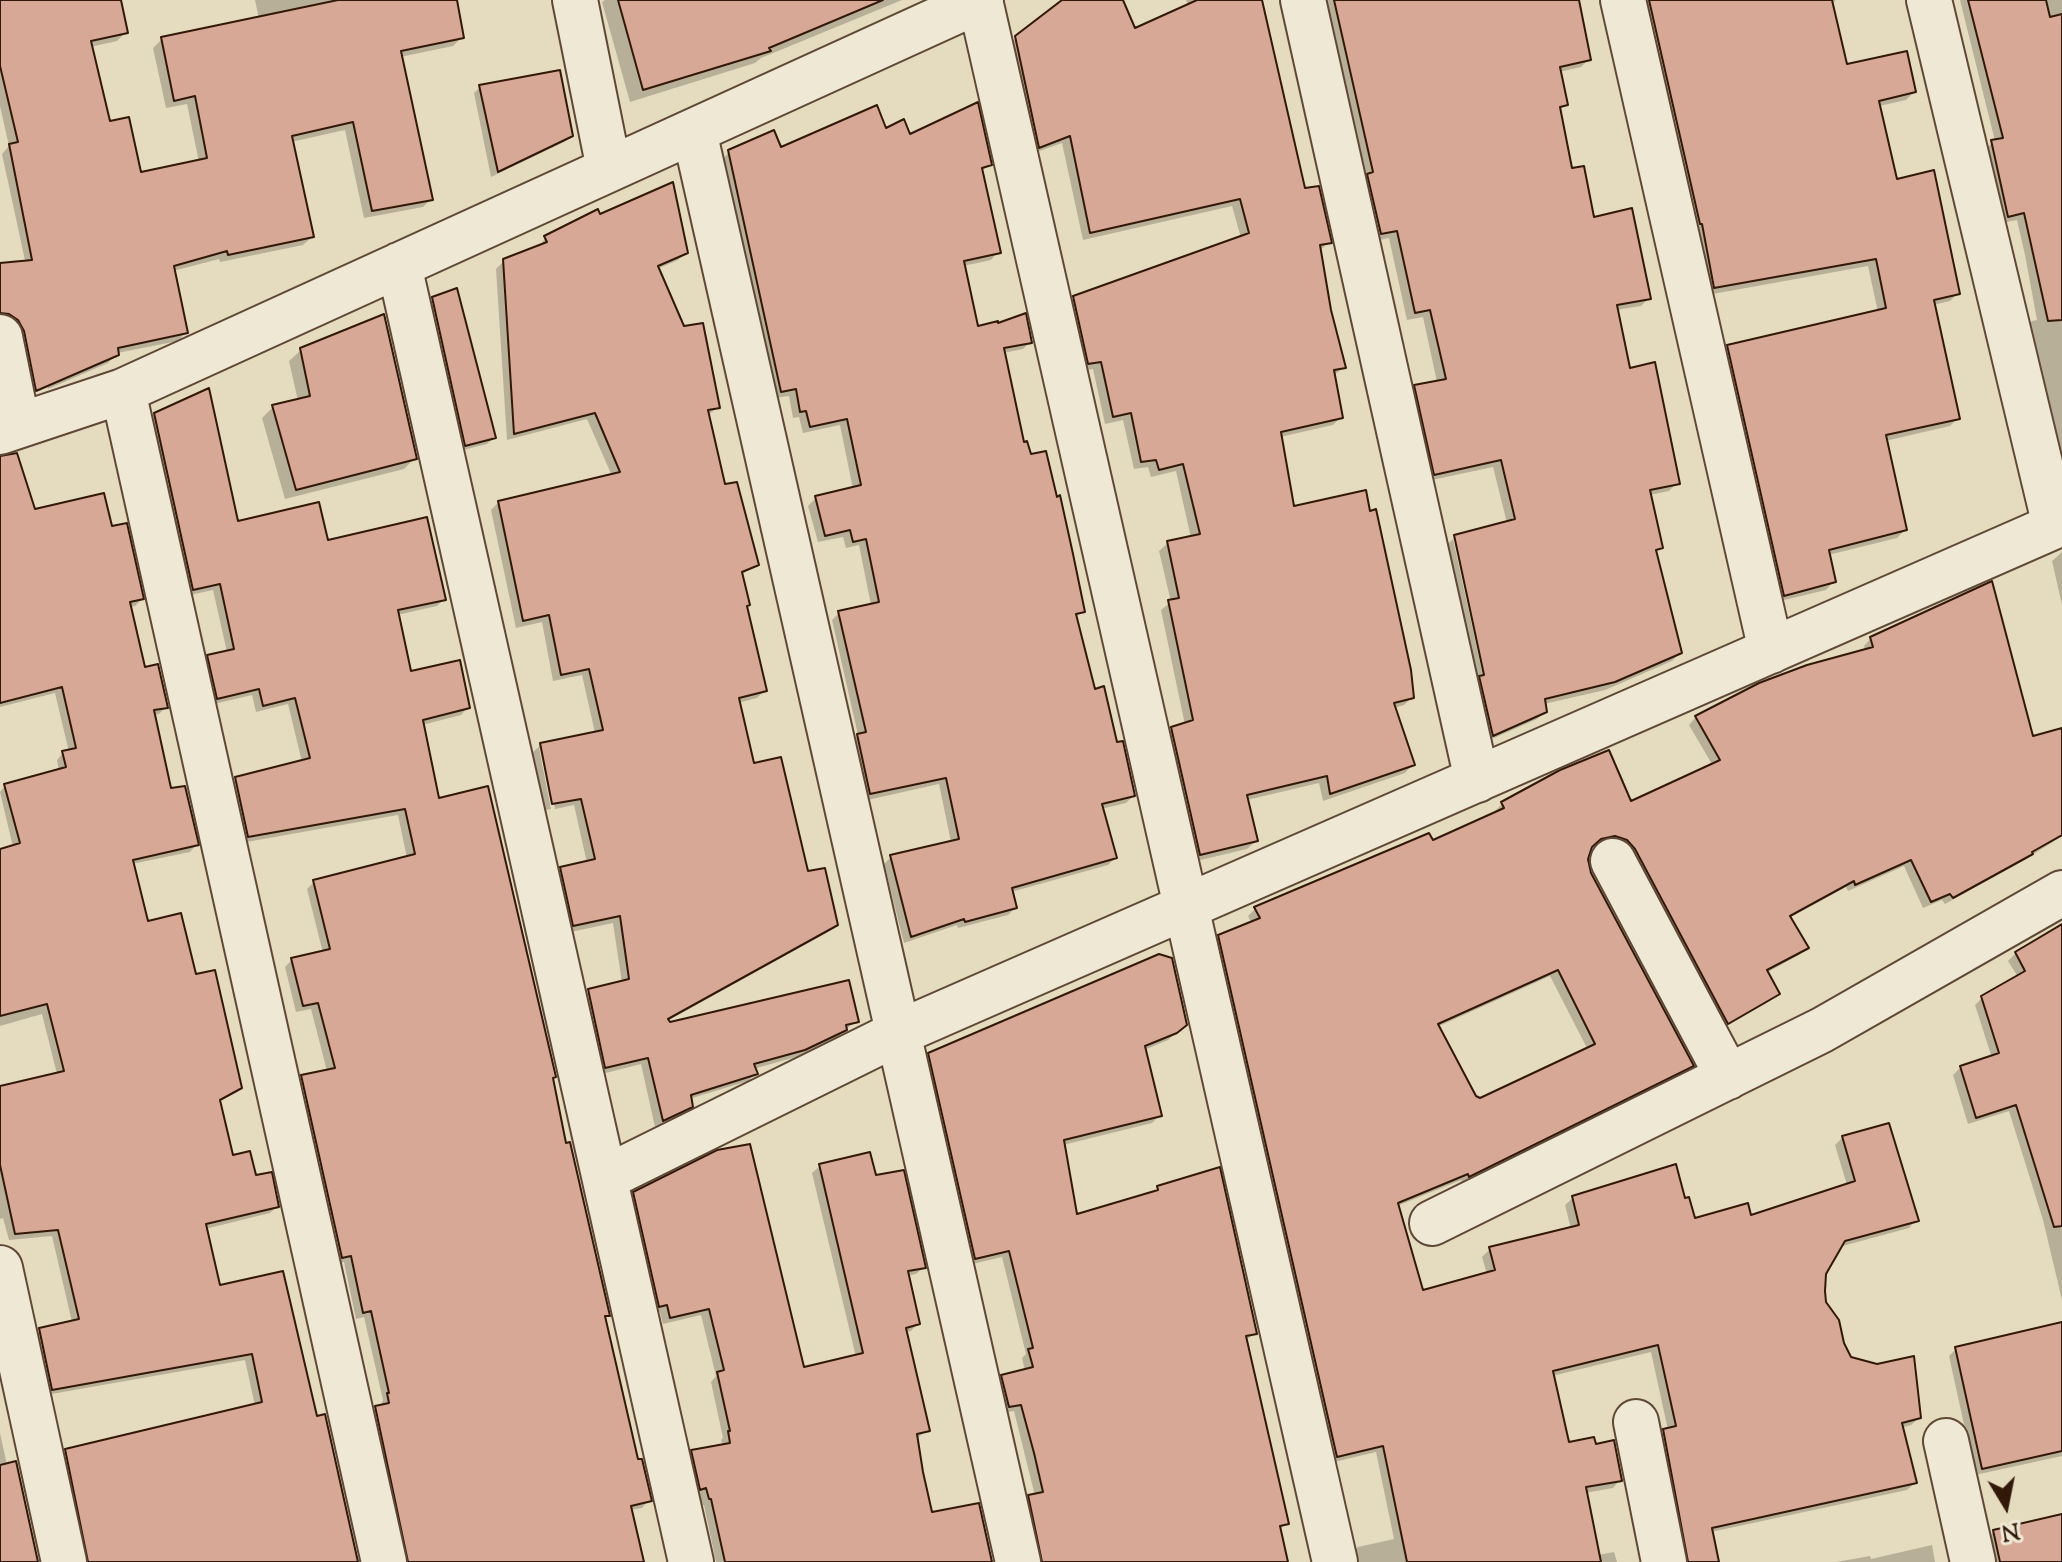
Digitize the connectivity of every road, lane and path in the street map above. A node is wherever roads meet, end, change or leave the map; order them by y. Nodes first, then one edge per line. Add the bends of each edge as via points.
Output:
1 (575, 0) edge
2 (980, 0) edge
3 (1303, 0) edge
4 (1623, 0) edge
5 (1929, 0) edge
6 (694, 131) junction
7 (609, 169) junction
8 (399, 265) junction
9 (0, 337) edge
10 (123, 391) junction
11 (9, 429) edge
12 (2059, 525) edge
13 (1771, 651) junction
14 (1477, 780) junction
15 (1613, 861) dead end
16 (2062, 893) edge
17 (1187, 907) junction
18 (898, 1033) junction
19 (1728, 1077) junction
20 (605, 1178) junction
21 (1432, 1223) dead end
22 (0, 1268) edge
23 (1636, 1422) dead end
24 (1946, 1441) dead end
25 (64, 1562) edge
26 (384, 1562) edge
27 (691, 1562) edge
28 (1018, 1562) edge
29 (1335, 1562) edge
30 (1664, 1562) edge
31 (1973, 1562) edge

1 - 7 street
2 - 6 street
2 - 17 street
3 - 14 street
4 - 13 street
5 - 12 street
6 - 7 street
6 - 18 street
7 - 8 street
8 - 10 street
8 - 20 street
9 - 11 street
10 - 11 street
10 - 26 street
12 - 13 street
13 - 14 street
14 - 17 street
15 - 19 street
16 - 19 street via 1822,1030
17 - 18 street
17 - 29 street
18 - 20 street
18 - 28 street
19 - 21 street
20 - 27 street
22 - 25 street
23 - 30 street
24 - 31 street

